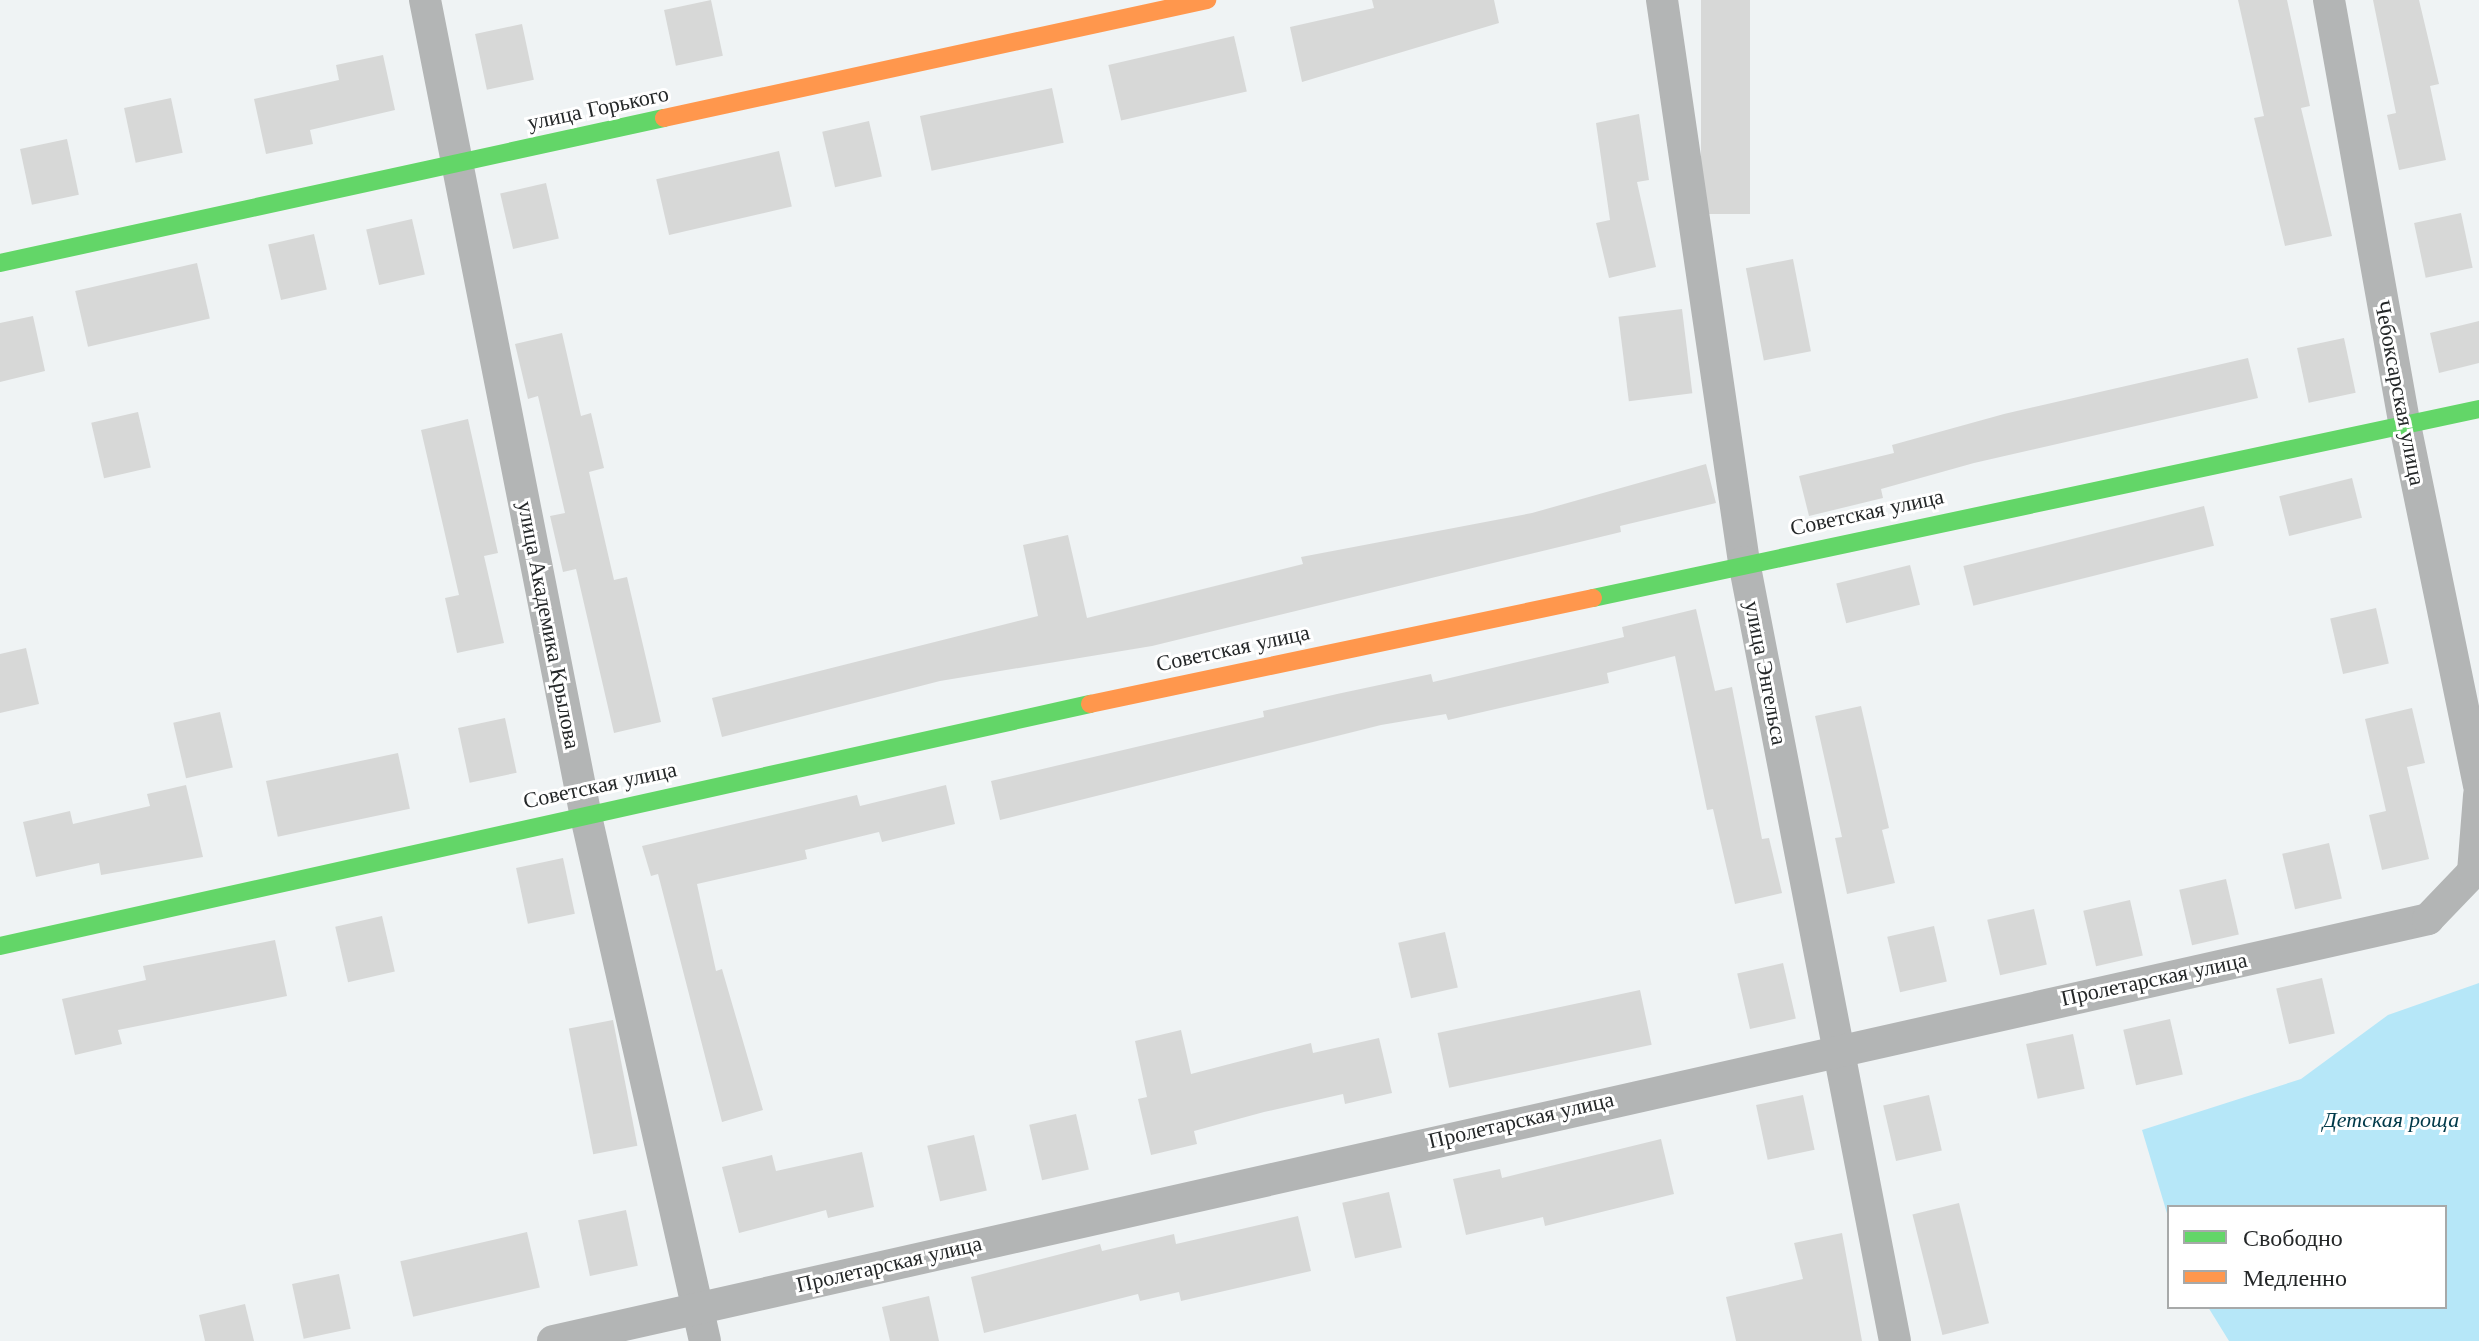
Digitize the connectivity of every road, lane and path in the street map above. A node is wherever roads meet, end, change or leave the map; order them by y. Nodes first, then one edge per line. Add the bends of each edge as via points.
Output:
1 (425, 0) edge
2 (1207, 0) edge
3 (1662, 0) edge
4 (2329, 0) edge
5 (460, 162) junction
6 (0, 263) edge
7 (2479, 409) edge
8 (2405, 425) junction
9 (1744, 562) junction
10 (2479, 785) edge
11 (2479, 795) edge
12 (585, 812) junction
13 (0, 946) edge
14 (1839, 1047) junction
15 (698, 1308) junction
16 (553, 1341) edge
17 (705, 1341) edge
18 (1895, 1341) edge

1 - 5 street, улица Академика Крылова
2 - 5 street, улица Горького
3 - 9 street, улица Энгельса
4 - 8 street, Чебоксарская улица
5 - 6 street, улица Горького
5 - 12 street, улица Академика Крылова
7 - 8 street, Советская улица
8 - 9 street, Советская улица
8 - 10 street, Чебоксарская улица
9 - 12 street, Советская улица
9 - 14 street, улица Энгельса
11 - 14 street, Пролетарская улица via 2473,872 2428,919
12 - 13 street, Советская улица
12 - 15 street, улица Академика Крылова
14 - 15 street, Пролетарская улица
14 - 18 street, улица Энгельса
15 - 16 street, Пролетарская улица
15 - 17 street, улица Академика Крылова

